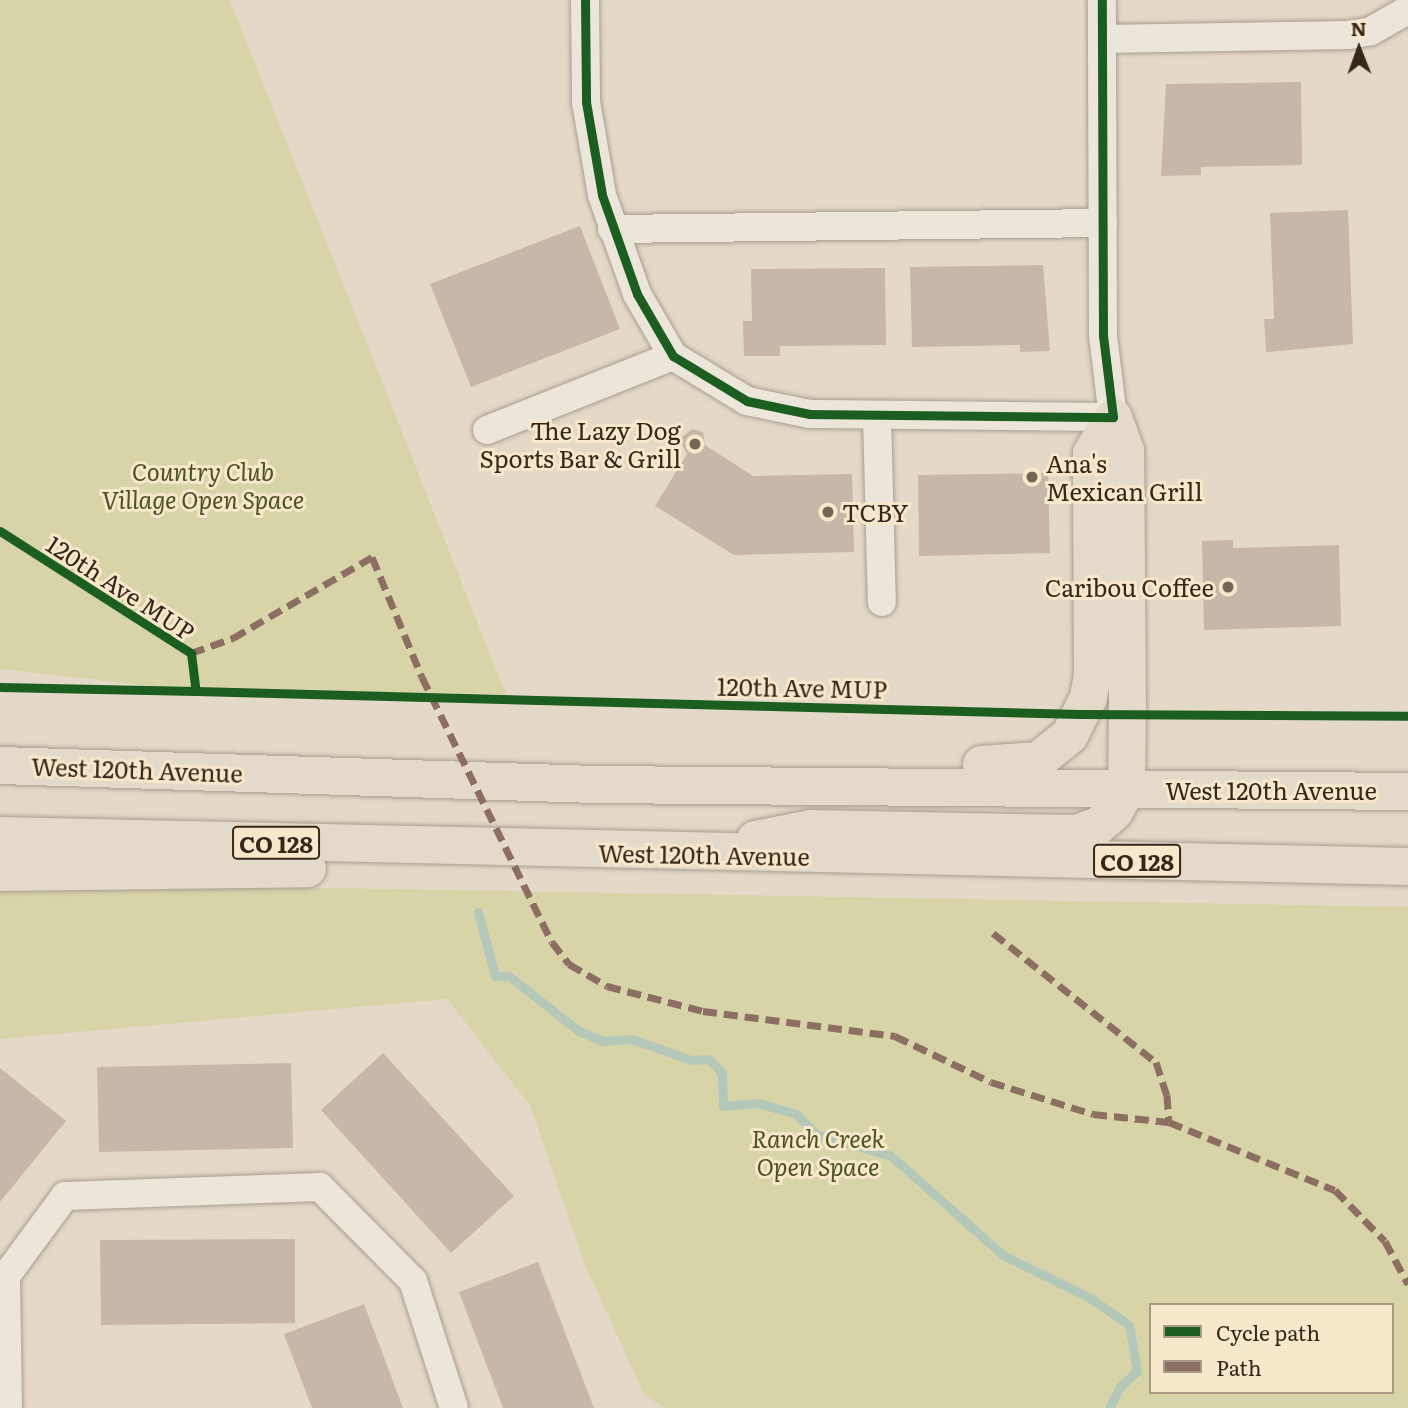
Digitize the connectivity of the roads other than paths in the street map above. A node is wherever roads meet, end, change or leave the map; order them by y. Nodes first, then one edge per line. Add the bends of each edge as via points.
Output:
1 (585, 0) edge
2 (1101, 0) edge
3 (1408, 10) edge
4 (1102, 38) junction
5 (1103, 223) junction
6 (612, 229) junction
7 (673, 356) junction
8 (877, 416) junction
9 (1113, 417) junction
10 (487, 430) dead end
11 (882, 602) dead end
12 (1, 765) edge
13 (594, 784) junction
14 (1126, 789) junction
15 (1408, 791) edge
16 (0, 835) edge
17 (552, 851) junction
18 (678, 853) junction
19 (1408, 866) edge
20 (0, 872) edge
21 (8, 1408) edge
22 (454, 1408) edge

1 - 6 street via 586,102
2 - 4 street
3 - 4 street via 1371,31 1349,35
4 - 5 street
5 - 6 street
5 - 9 street via 1103,335
6 - 7 street via 637,294
7 - 8 street via 747,401 810,414
7 - 10 street
8 - 9 street
8 - 11 street
9 - 13 main road via 1091,453 1092,674 1080,713 1056,748 1020,765 704,760
9 - 14 main road via 1125,450
12 - 13 main road, West 120th Avenue
13 - 14 main road, West 120th Avenue
14 - 15 main road, West 120th Avenue
14 - 18 main road via 1114,811 1098,825 1076,833 810,828
16 - 17 main road, West 120th Avenue / CO 128
17 - 18 main road, West 120th Avenue / CO 128
17 - 20 main road via 393,867
18 - 19 main road, West 120th Avenue / CO 128
21 - 22 street via 6,1276 65,1196 320,1186 413,1281

